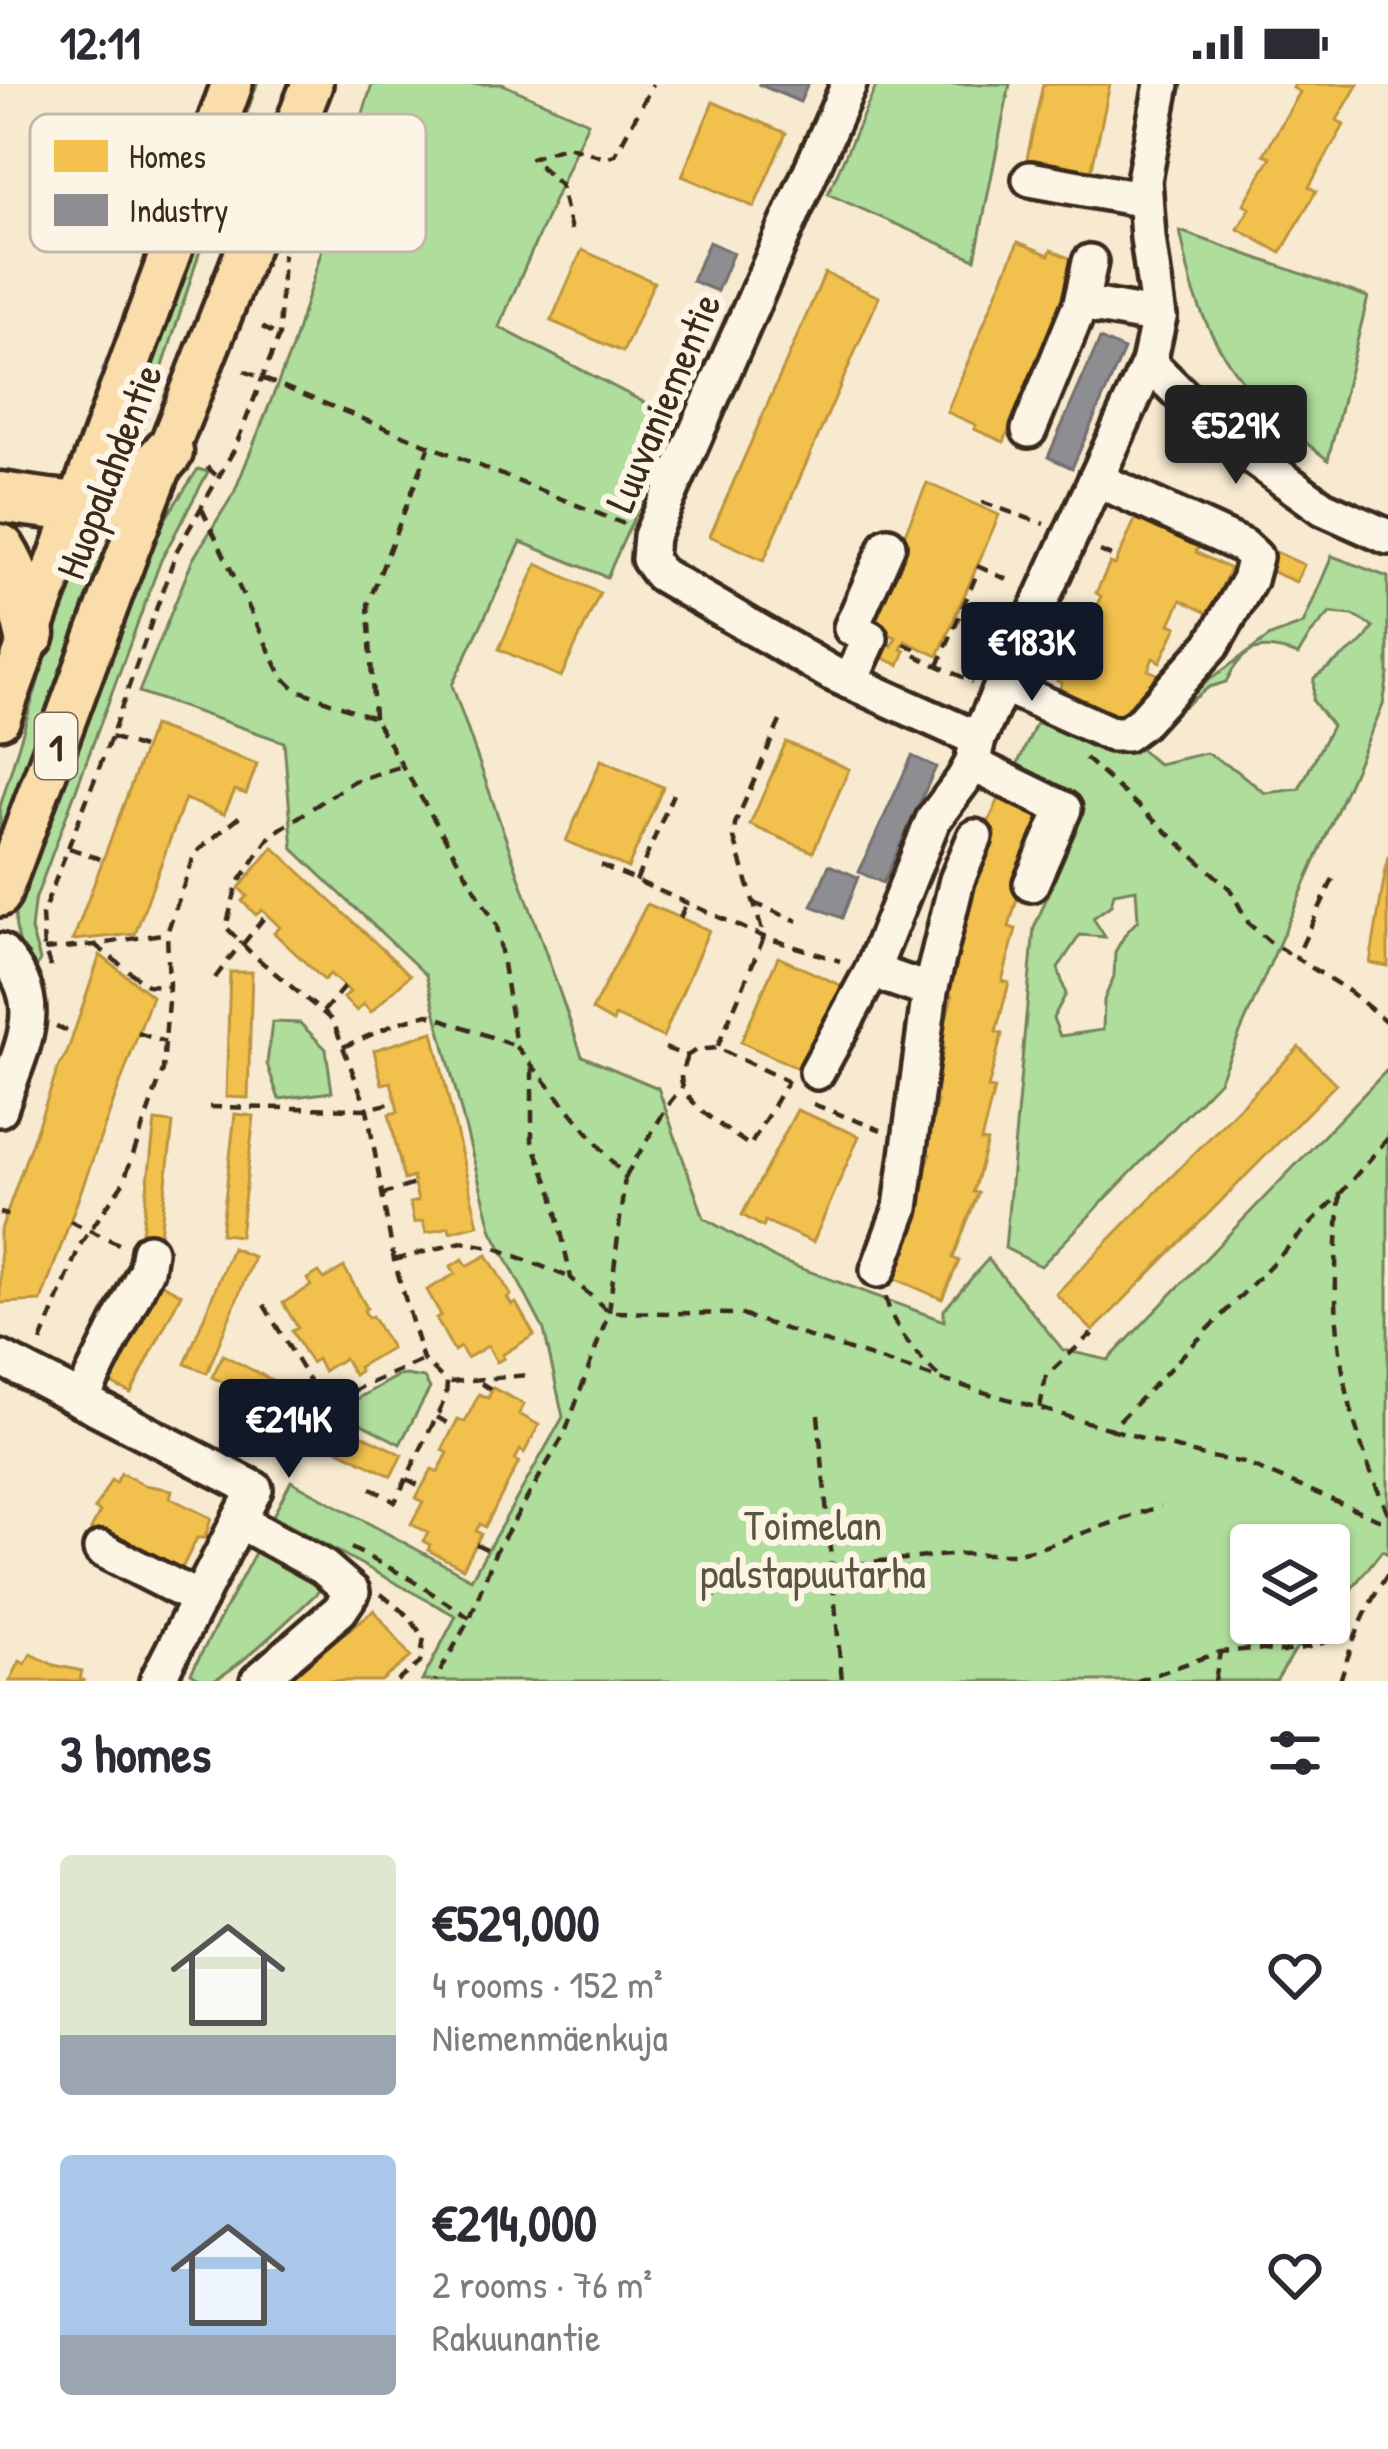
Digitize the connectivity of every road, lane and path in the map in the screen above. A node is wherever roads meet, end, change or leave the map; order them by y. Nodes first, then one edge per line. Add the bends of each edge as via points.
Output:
1 (232, 84) edge
2 (312, 84) edge
3 (653, 84) edge
4 (849, 84) edge
5 (1162, 84) edge
6 (221, 114) edge
7 (302, 114) edge
8 (1030, 179) dead end
9 (1145, 200) junction
10 (571, 230) dead end
11 (170, 252) edge
12 (256, 252) edge
13 (284, 252) edge
14 (1090, 262) dead end
15 (1081, 302) junction
16 (1159, 317) junction
17 (262, 328) dead end
18 (279, 336) junction
19 (1149, 363) junction
20 (244, 371) dead end
21 (262, 378) junction
22 (1029, 430) dead end
23 (430, 446) junction
24 (187, 460) junction
25 (219, 478) junction
26 (1096, 479) junction
27 (0, 497) edge
28 (982, 502) dead end
29 (77, 507) junction
30 (202, 509) junction
31 (630, 526) dead end
32 (1050, 527) dead end
33 (1388, 537) edge
34 (888, 545) dead end
35 (1090, 546) dead end
36 (0, 549) edge
37 (1118, 559) dead end
38 (977, 566) dead end
39 (974, 575) dead end
40 (1005, 578) dead end
41 (30, 634) junction
42 (904, 644) dead end
43 (938, 665) junction
44 (958, 675) dead end
45 (850, 682) junction
46 (1003, 685) junction
47 (0, 718) edge
48 (374, 718) junction
49 (780, 721) dead end
50 (111, 737) junction
51 (145, 749) dead end
52 (1069, 749) dead end
53 (975, 751) junction
54 (402, 766) junction
55 (673, 794) dead end
56 (240, 816) dead end
57 (975, 837) dead end
58 (68, 848) junction
59 (104, 860) dead end
60 (601, 865) dead end
61 (1333, 879) dead end
62 (636, 881) junction
63 (1031, 884) dead end
64 (0, 896) edge
65 (753, 903) junction
66 (686, 904) junction
67 (267, 914) dead end
68 (680, 918) dead end
69 (798, 921) dead end
70 (167, 933) junction
71 (764, 938) junction
72 (243, 943) junction
73 (95, 945) junction
74 (0, 952) edge
75 (1296, 958) junction
76 (872, 971) junction
77 (215, 978) dead end
78 (169, 986) junction
79 (344, 987) dead end
80 (930, 991) junction
81 (0, 1011) edge
82 (323, 1012) junction
83 (1388, 1023) edge
84 (40, 1029) junction
85 (73, 1033) dead end
86 (139, 1033) dead end
87 (165, 1042) junction
88 (516, 1046) junction
89 (343, 1047) junction
90 (665, 1048) dead end
91 (717, 1048) junction
92 (687, 1056) junction
93 (532, 1065) junction
94 (802, 1084) junction
95 (682, 1087) junction
96 (777, 1100) dead end
97 (395, 1102) dead end
98 (209, 1107) dead end
99 (0, 1109) edge
100 (367, 1109) junction
101 (836, 1115) junction
102 (832, 1124) dead end
103 (864, 1125) dead end
104 (1388, 1138) edge
105 (625, 1177) junction
106 (414, 1184) dead end
107 (1340, 1194) junction
108 (381, 1195) junction
109 (70, 1221) dead end
110 (91, 1230) junction
111 (149, 1251) dead end
112 (394, 1260) junction
113 (878, 1270) joint
114 (571, 1278) junction
115 (264, 1305) dead end
116 (609, 1312) junction
117 (1099, 1341) dead end
118 (37, 1353) dead end
119 (0, 1358) edge
120 (423, 1360) junction
121 (528, 1375) dead end
122 (942, 1380) junction
123 (478, 1381) junction
124 (447, 1382) junction
125 (484, 1396) dead end
126 (320, 1399) junction
127 (81, 1400) junction
128 (1040, 1408) junction
129 (818, 1415) dead end
130 (437, 1417) junction
131 (454, 1427) dead end
132 (1111, 1430) junction
133 (297, 1445) dead end
134 (407, 1479) junction
135 (371, 1487) dead end
136 (422, 1487) dead end
137 (1161, 1506) dead end
138 (1388, 1513) edge
139 (239, 1521) junction
140 (1388, 1523) edge
141 (476, 1544) dead end
142 (101, 1549) dead end
143 (352, 1549) dead end
144 (495, 1553) junction
145 (834, 1574) junction
146 (1388, 1574) edge
147 (352, 1592) junction
148 (705, 1598) dead end
149 (199, 1599) junction
150 (470, 1618) junction
151 (1356, 1631) junction
152 (1220, 1652) junction
153 (157, 1681) edge
154 (258, 1681) edge
155 (397, 1681) edge
156 (435, 1681) edge
157 (842, 1681) edge
158 (1137, 1681) edge
159 (1215, 1681) edge
160 (1340, 1681) edge

1 - 6 main road, Huopalahdentie
2 - 7 main road, Huopalahdentie / 1
3 - 10 path via 615,154 567,146 531,158 560,185
4 - 45 street, Luuvaniementie via 651,536 650,560 660,574
5 - 9 street
8 - 9 street
9 - 16 street
11 - 29 main road, Huopalahdentie
12 - 24 main road, Huopalahdentie / 1
13 - 18 path
14 - 15 street
15 - 16 street
15 - 22 street
16 - 19 street
17 - 18 path
18 - 21 path
19 - 26 street
19 - 33 street via 1238,447 1323,508
20 - 21 path
21 - 23 path
21 - 25 path
23 - 31 path
23 - 48 path via 368,604
24 - 25 path
24 - 29 highway
24 - 64 main road, Huopalahdentie / 1 via 117,579
25 - 30 path
26 - 46 street
26 - 46 street via 1243,546 1255,557 1249,580 1212,645 1126,734
27 - 29 highway
28 - 32 path
29 - 41 main road, Huopalahdentie
30 - 48 path via 281,675
30 - 50 path via 177,550
34 - 45 street via 851,628 869,638
35 - 37 path
36 - 41 highway
38 - 40 path
39 - 43 path
41 - 47 main road, Huopalahdentie / 1
42 - 43 path
43 - 44 path
45 - 53 street, Luuvaniementie
46 - 53 street
48 - 54 path
49 - 65 path via 735,824
50 - 51 path
50 - 58 path
52 - 75 path via 1230,889 1249,924
53 - 63 street, Luuvaniementie via 1064,809
53 - 76 street via 933,820
54 - 72 path via 354,781 271,835 237,885 226,927
54 - 88 path via 497,926
55 - 62 path
56 - 70 path via 195,853
57 - 80 street
58 - 59 path
58 - 73 path via 42,915 44,950
60 - 62 path
61 - 75 path
62 - 66 path
65 - 69 path
65 - 71 path
66 - 68 path
66 - 71 path
67 - 72 path
70 - 73 path
70 - 78 path
71 - 76 path
71 - 91 path
72 - 77 path
72 - 82 path
73 - 78 path via 147,985
74 - 84 street via 24,984
75 - 83 path
76 - 80 street
76 - 94 street
78 - 87 path
79 - 82 path
80 - 113 street via 901,1208
81 - 84 street
82 - 89 path
84 - 85 path
84 - 99 street
86 - 87 path
87 - 110 path via 164,1070 123,1183
88 - 89 path via 428,1014
88 - 93 path
89 - 100 path
90 - 92 path
91 - 92 path
91 - 94 path
92 - 95 path
93 - 105 path
93 - 114 path via 532,1141
94 - 101 path
95 - 96 path via 749,1146
95 - 105 path
97 - 100 path
98 - 100 path
100 - 108 path
101 - 102 path
101 - 103 path
104 - 107 path
105 - 116 path
106 - 108 path
107 - 132 path
107 - 138 path via 1341,1357 1357,1434
108 - 112 path
109 - 110 path
110 - 118 path
111 - 127 street
112 - 114 path via 462,1242
112 - 120 path
113 - 122 path via 886,1305
114 - 116 path
115 - 126 path
116 - 122 path via 740,1314
116 - 144 path via 565,1433
117 - 128 path via 1090,1335 1046,1376
119 - 127 street
120 - 124 path
120 - 126 path
121 - 123 path
122 - 128 path
123 - 124 path
123 - 125 path via 488,1388
124 - 130 path
126 - 133 path
127 - 139 street via 255,1489
128 - 132 path
129 - 145 path
130 - 131 path
130 - 134 path
132 - 140 path via 1244,1463
134 - 135 path via 394,1502
134 - 136 path
137 - 145 path via 1040,1548 870,1562
139 - 147 street
139 - 149 street
141 - 144 path
142 - 149 street
143 - 150 path
144 - 150 path
145 - 148 path
145 - 157 path
146 - 151 path
147 - 154 street
147 - 155 path via 385,1594 424,1637 420,1663
149 - 153 street
150 - 156 path
151 - 152 path via 1283,1652
151 - 160 path
152 - 158 path
152 - 159 path

